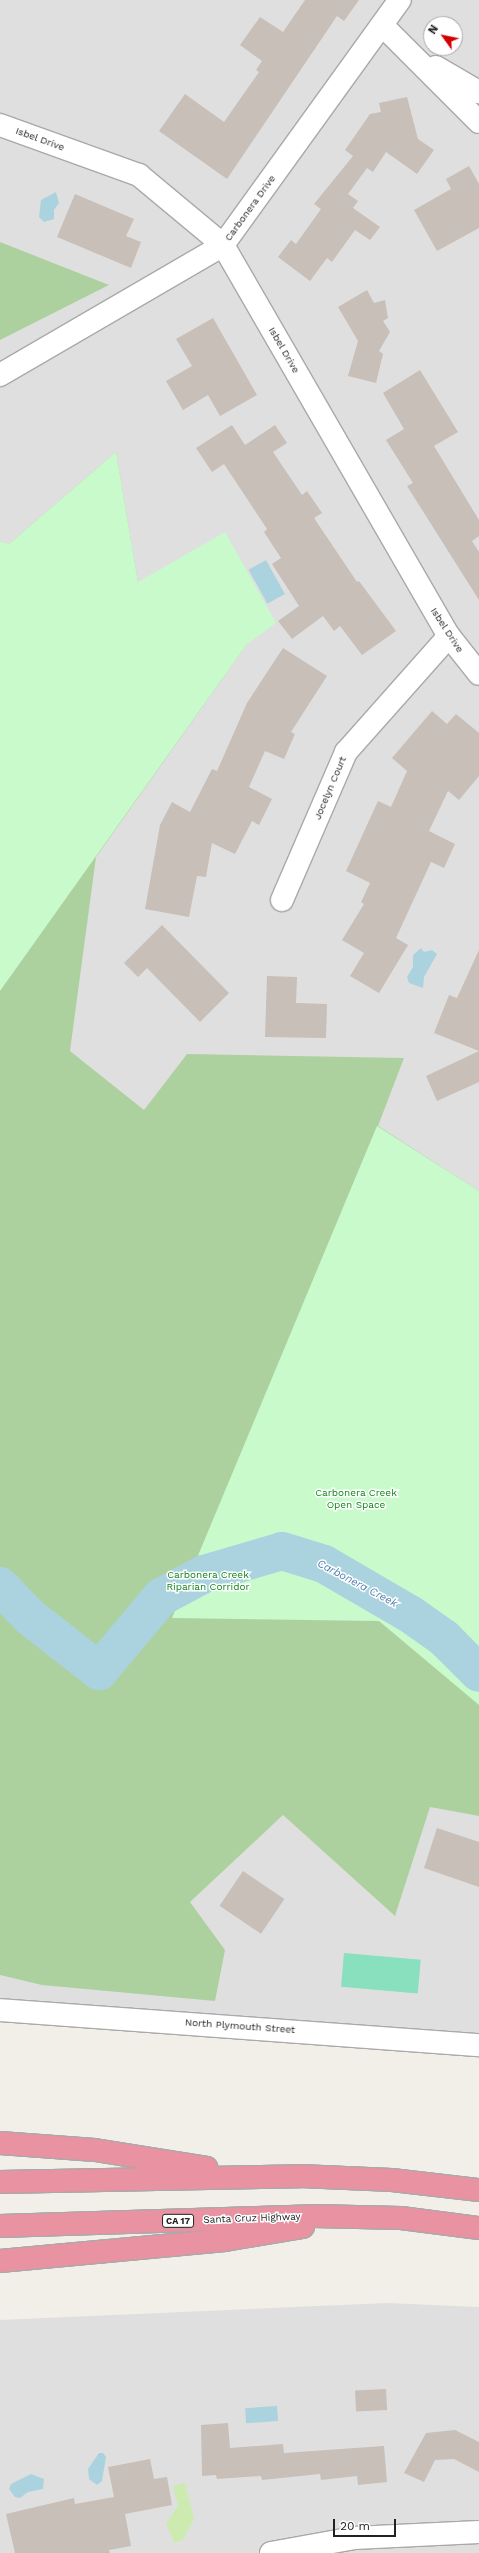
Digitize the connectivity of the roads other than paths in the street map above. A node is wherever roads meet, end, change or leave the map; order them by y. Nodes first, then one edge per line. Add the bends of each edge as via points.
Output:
1 (400, 0) edge
2 (382, 25) junction
3 (416, 56) junction
4 (479, 92) edge
5 (479, 122) edge
6 (0, 125) edge
7 (224, 245) junction
8 (0, 375) edge
9 (449, 636) junction
10 (479, 674) edge
11 (282, 900) dead end
12 (0, 2010) edge
13 (479, 2045) edge
14 (0, 2143) edge
15 (251, 2177) junction
16 (0, 2182) edge
17 (479, 2190) edge
18 (357, 2216) junction
19 (0, 2226) edge
20 (479, 2228) edge
21 (0, 2260) edge
22 (479, 2532) edge
23 (271, 2553) edge

1 - 2 street, Carbonera Drive
2 - 3 street
2 - 7 street, Carbonera Drive
3 - 4 street
3 - 5 street
6 - 7 street, Isbel Drive via 139,175
7 - 8 street, Carbonera Drive
7 - 9 street, Isbel Drive
9 - 10 street, Isbel Drive
9 - 11 street, Jocelyn Court via 346,752
12 - 13 street, North Plymouth Street
14 - 15 highway via 129,2154
15 - 16 highway
15 - 17 highway via 353,2177
18 - 19 highway, Santa Cruz Highway / CA 17
18 - 20 highway, Santa Cruz Highway / CA 17
18 - 21 highway via 225,2240
22 - 23 street via 354,2538

